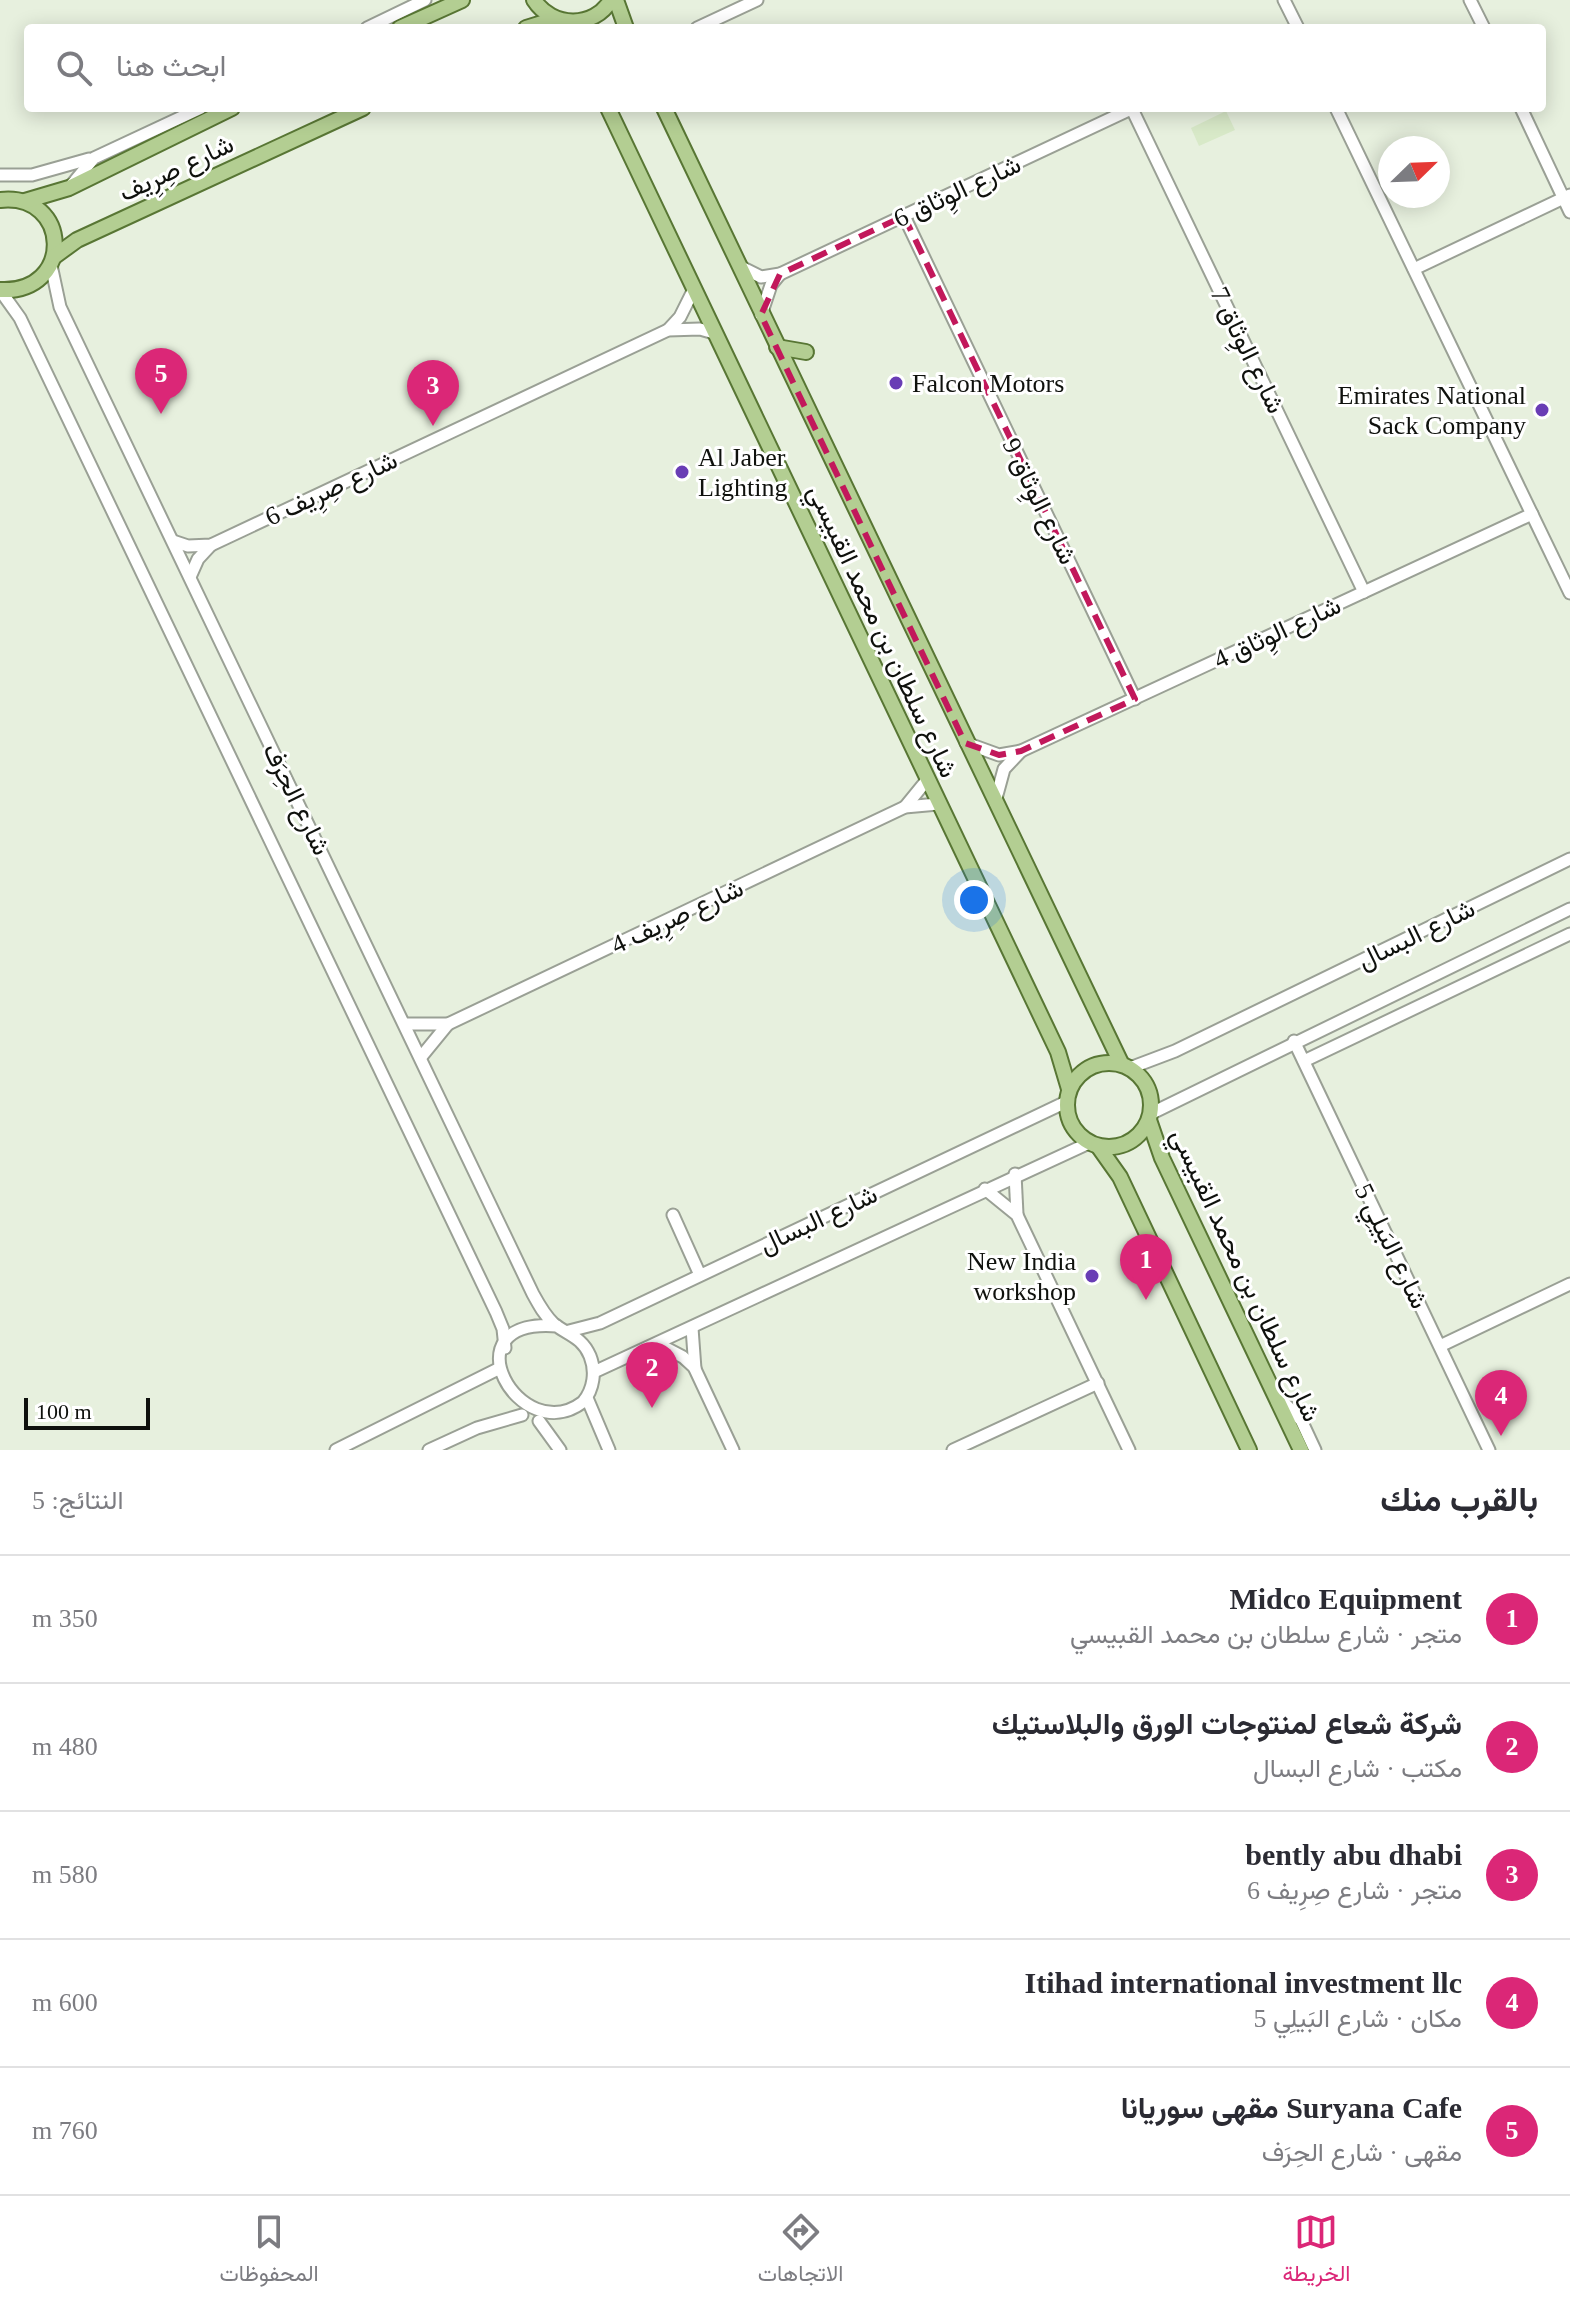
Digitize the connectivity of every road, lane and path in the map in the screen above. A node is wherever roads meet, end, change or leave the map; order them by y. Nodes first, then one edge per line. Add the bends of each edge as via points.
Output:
1 (425, 0) edge
2 (462, 0) edge
3 (534, 0) edge
4 (614, 0) edge
5 (757, 0) edge
6 (1284, 0) edge
7 (1470, 0) edge
8 (561, 23) edge
9 (375, 24) edge
10 (409, 24) edge
11 (624, 24) edge
12 (706, 24) edge
13 (1296, 24) edge
14 (1482, 24) edge
15 (192, 112) edge
16 (224, 112) edge
17 (354, 112) edge
18 (610, 112) edge
19 (666, 112) edge
20 (1124, 112) edge
21 (1134, 112) edge
22 (1338, 112) edge
23 (1523, 112) edge
24 (94, 158) junction
25 (0, 175) edge
26 (69, 188) junction
27 (1567, 197) edge
28 (0, 200) edge
29 (25, 201) junction
30 (1570, 212) edge
31 (904, 216) junction
32 (53, 261) junction
33 (737, 265) junction
34 (1414, 269) junction
35 (780, 274) junction
36 (694, 289) junction
37 (0, 290) edge
38 (761, 315) junction
39 (668, 330) junction
40 (714, 333) junction
41 (777, 347) junction
42 (806, 352) dead end
43 (1532, 514) junction
44 (173, 541) junction
45 (211, 545) junction
46 (190, 577) junction
47 (1364, 592) junction
48 (1570, 593) edge
49 (1135, 699) junction
50 (965, 743) junction
51 (1021, 751) junction
52 (927, 780) junction
53 (995, 803) junction
54 (938, 804) junction
55 (905, 807) junction
56 (1570, 859) edge
57 (1570, 909) edge
58 (1570, 934) edge
59 (406, 1024) junction
60 (448, 1024) junction
61 (1294, 1041) junction
62 (421, 1057) junction
63 (1304, 1061) junction
64 (1125, 1066) junction
65 (1067, 1095) junction
66 (1150, 1117) junction
67 (1094, 1144) junction
68 (1015, 1174) junction
69 (985, 1189) junction
70 (673, 1215) dead end
71 (1017, 1215) junction
72 (700, 1275) junction
73 (1570, 1284) edge
74 (563, 1328) junction
75 (692, 1328) junction
76 (658, 1344) junction
77 (1440, 1346) junction
78 (505, 1348) junction
79 (498, 1369) junction
80 (695, 1369) junction
81 (594, 1372) junction
82 (1098, 1383) junction
83 (1272, 1389) junction
84 (587, 1398) junction
85 (522, 1415) junction
86 (539, 1421) junction
87 (336, 1450) edge
88 (429, 1450) edge
89 (560, 1450) edge
90 (609, 1450) edge
91 (733, 1450) edge
92 (953, 1450) edge
93 (1129, 1450) edge
94 (1249, 1450) edge
95 (1301, 1450) edge
96 (1315, 1450) edge
97 (1489, 1450) edge

1 - 9 street
2 - 10 main road
3 - 8 main road
4 - 8 main road via 586,20
4 - 11 main road
5 - 12 street
6 - 13 street
7 - 14 street
15 - 24 street
16 - 26 main road, شارع صِرِيف
17 - 32 main road, شارع صِرِيف via 77,240
18 - 36 main road, شارع سلطان بن محمد القبيسي
19 - 33 main road, شارع سلطان بن محمد القبيسي
20 - 31 street, شارع الوِثاق 6
21 - 47 street, شارع الوِثاق 7
22 - 34 street
23 - 27 street
24 - 25 street via 32,175
24 - 26 street
26 - 29 main road, شارع صِرِيف
27 - 30 street
27 - 34 street
28 - 29 main road, شارع صِرِيف
29 - 32 main road via 47,218 55,241
31 - 35 street, شارع الوِثاق 6
31 - 49 street, شارع الوِثاق 9
32 - 37 main road, شارع صِرِيف via 30,286
32 - 44 street, شارع الحِرَف via 60,307
33 - 35 street via 761,277
33 - 38 main road, شارع سلطان بن محمد القبيسي
34 - 43 street
35 - 38 street
36 - 39 street
36 - 40 main road, شارع سلطان بن محمد القبيسي
37 - 78 street, شارع الحِرَف via 20,318 377,1059 496,1312
38 - 41 main road, شارع سلطان بن محمد القبيسي
39 - 40 street, شارع صِرِيف 6
39 - 45 street, شارع صِرِيف 6
40 - 52 main road, شارع سلطان بن محمد القبيسي
41 - 42 main road
41 - 50 main road, شارع سلطان بن محمد القبيسي
43 - 47 street, شارع الوِثاق 4
43 - 48 street
44 - 45 street
44 - 46 street, شارع الحِرَف
45 - 46 street
46 - 59 street, شارع الحِرَف
47 - 49 street, شارع الوِثاق 4
49 - 51 street, شارع الوِثاق 4
50 - 51 street, شارع الوِثاق 4 via 999,755
50 - 53 main road, شارع سلطان بن محمد القبيسي
51 - 53 street via 1004,769
52 - 54 main road, شارع سلطان بن محمد القبيسي
52 - 55 street, شارع صِرِيف 4
53 - 64 main road, شارع سلطان بن محمد القبيسي
54 - 55 street, شارع صِرِيف 4
54 - 65 main road, شارع سلطان بن محمد القبيسي via 1058,1052
55 - 60 street, شارع صِرِيف 4
56 - 64 street, شارع البسال via 1175,1051
57 - 61 street, شارع البسال
58 - 63 street
59 - 60 street, شارع صِرِيف 4
59 - 62 street, شارع الحِرَف
60 - 62 street, شارع صِرِيف 4
61 - 63 street, شارع البَيلِي 5
61 - 66 street, شارع البسال
62 - 74 street, شارع الحِرَف via 533,1294
63 - 77 street, شارع البَيلِي 5
64 - 65 main road via 1090,1066 1077,1075
64 - 66 main road via 1146,1085
65 - 67 main road via 1072,1127
65 - 72 street, شارع البسال
66 - 67 main road via 1130,1142
66 - 83 main road, شارع سلطان بن محمد القبيسي via 1162,1158
67 - 68 street, شارع البسال
67 - 94 main road via 1120,1177
68 - 69 street, شارع البسال
68 - 71 street
69 - 71 street
69 - 75 street, شارع البسال
70 - 72 street
71 - 82 street
72 - 74 street, شارع البسال via 600,1323
73 - 77 street
74 - 78 street via 527,1329
74 - 81 street via 587,1348
75 - 76 street, شارع البسال
75 - 80 street
76 - 80 street
76 - 81 street, شارع البسال
77 - 97 street, شارع البَيلِي 5
78 - 79 street
79 - 85 street via 506,1400
79 - 87 street
80 - 91 street
81 - 84 street
82 - 92 street
82 - 93 street
83 - 95 main road, شارع سلطان بن محمد القبيسي
83 - 96 street via 1301,1420
84 - 86 street via 566,1417
84 - 90 street
85 - 86 street
85 - 88 street
86 - 89 street

